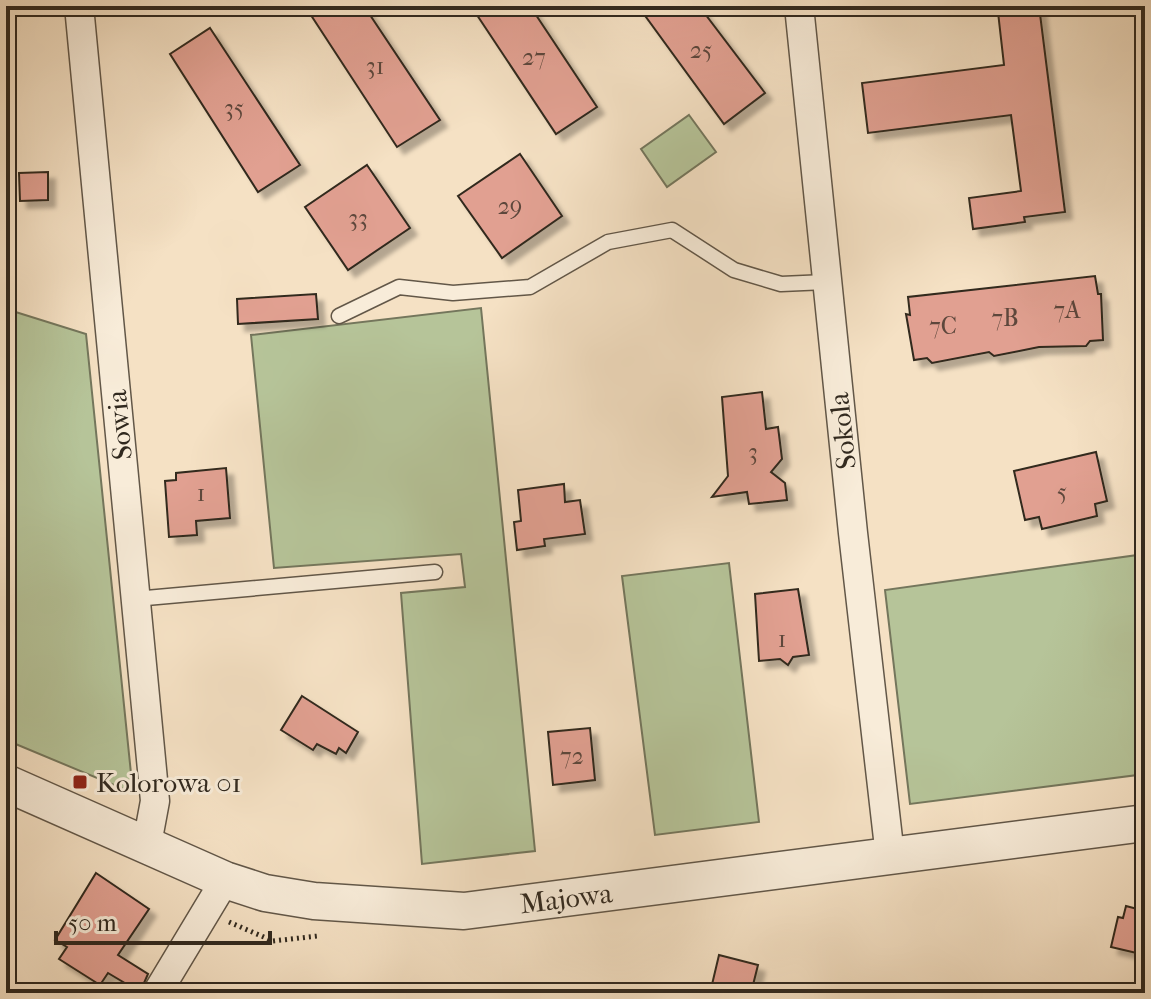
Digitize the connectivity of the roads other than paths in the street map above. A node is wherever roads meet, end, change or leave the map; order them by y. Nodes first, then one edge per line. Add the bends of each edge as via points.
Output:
1 (79, 6) edge
2 (799, 6) edge
3 (826, 282) junction
4 (339, 316) dead end
5 (435, 572) dead end
6 (135, 599) junction
7 (6, 783) edge
8 (1145, 823) edge
9 (147, 844) junction
10 (890, 856) junction
11 (225, 880) junction
12 (157, 993) edge

1 - 6 street, Sowia
2 - 3 street, Sokola
3 - 4 lane via 781,284 734,270 672,230 608,242 530,287 453,293 399,287
3 - 10 street, Sokola
5 - 6 lane
6 - 9 street, Sowia via 155,801
7 - 9 street, Majowa
8 - 10 street, Majowa
9 - 11 street, Majowa
10 - 11 street, Majowa via 464,911 314,901
11 - 12 street

